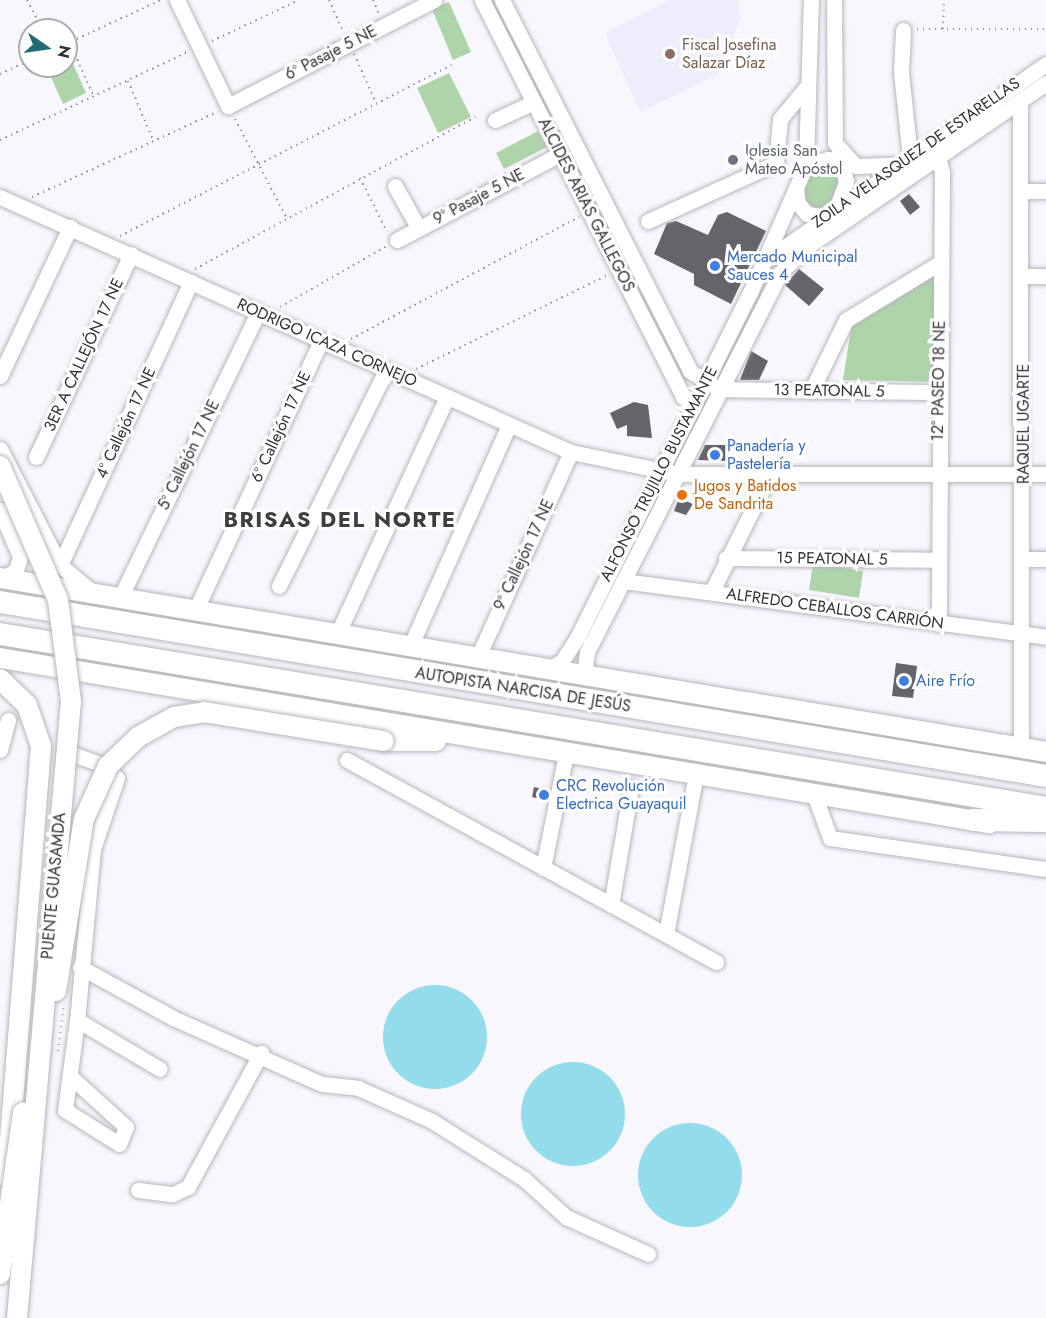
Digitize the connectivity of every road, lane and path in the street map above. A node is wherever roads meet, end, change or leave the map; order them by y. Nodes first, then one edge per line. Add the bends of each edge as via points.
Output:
1 (27, 0) edge
2 (161, 0) edge
3 (177, 0) edge
4 (298, 0) edge
5 (329, 0) edge
6 (434, 0) edge
7 (482, 0) edge
8 (502, 0) edge
9 (811, 0) edge
10 (834, 0) edge
11 (944, 0) edge
12 (37, 18) edge
13 (943, 29) junction
14 (1046, 29) edge
15 (903, 30) joint
16 (78, 38) edge
17 (349, 44) junction
18 (200, 47) junction
19 (78, 64) edge
20 (1046, 64) edge
21 (451, 65) dead end
22 (18, 66) edge
23 (0, 74) edge
24 (128, 81) junction
25 (1046, 83) edge
26 (808, 85) junction
27 (94, 97) junction
28 (1020, 101) junction
29 (534, 102) junction
30 (376, 103) junction
31 (228, 106) junction
32 (475, 117) dead end
33 (495, 120) dead end
34 (0, 140) edge
35 (154, 142) junction
36 (938, 147) junction
37 (560, 154) junction
38 (906, 159) junction
39 (846, 160) junction
40 (258, 164) junction
41 (806, 165) junction
42 (360, 178) junction
43 (395, 186) dead end
44 (796, 189) junction
45 (1023, 191) junction
46 (1046, 191) edge
47 (1, 200) edge
48 (24, 206) junction
49 (836, 209) junction
50 (589, 211) junction
51 (286, 217) junction
52 (648, 221) dead end
53 (70, 227) junction
54 (419, 229) junction
55 (397, 240) dead end
56 (106, 243) junction
57 (805, 249) joint
58 (131, 254) junction
59 (941, 262) junction
60 (762, 268) junction
61 (618, 270) junction
62 (1023, 276) junction
63 (1046, 276) edge
64 (186, 279) junction
65 (262, 314) junction
66 (321, 341) junction
67 (336, 348) junction
68 (386, 370) junction
69 (0, 376) edge
70 (403, 377) junction
71 (712, 386) junction
72 (811, 391) junction
73 (939, 392) junction
74 (447, 397) junction
75 (694, 405) junction
76 (508, 425) junction
77 (0, 449) edge
78 (571, 452) junction
79 (36, 457) dead end
80 (0, 466) edge
81 (660, 473) junction
82 (678, 474) junction
83 (1024, 474) junction
84 (1046, 474) edge
85 (937, 475) junction
86 (769, 476) junction
87 (0, 485) edge
88 (0, 510) edge
89 (726, 558) junction
90 (1024, 559) junction
91 (1046, 559) edge
92 (938, 560) junction
93 (60, 565) junction
94 (2, 578) edge
95 (623, 581) junction
96 (279, 586) dead end
97 (712, 591) junction
98 (97, 594) junction
99 (120, 598) junction
100 (0, 602) edge
101 (195, 611) junction
102 (939, 624) junction
103 (0, 634) edge
104 (1021, 634) junction
105 (337, 635) junction
106 (1046, 637) edge
107 (410, 647) junction
108 (0, 657) edge
109 (477, 659) junction
110 (546, 670) junction
111 (592, 678) junction
112 (0, 679) edge
113 (8, 720) dead end
114 (486, 740) junction
115 (1, 744) edge
116 (1021, 748) junction
117 (67, 752) junction
118 (1046, 752) edge
119 (566, 753) junction
120 (347, 760) dead end
121 (982, 766) junction
122 (1046, 766) edge
123 (696, 774) junction
124 (1046, 776) edge
125 (631, 788) dead end
126 (814, 794) junction
127 (1046, 808) edge
128 (973, 820) junction
129 (1046, 821) edge
130 (1046, 832) edge
131 (543, 868) junction
132 (1046, 868) edge
133 (611, 905) junction
134 (666, 934) junction
135 (716, 962) dead end
136 (80, 967) junction
137 (64, 1000) dead end
138 (76, 1020) junction
139 (261, 1053) junction
140 (57, 1054) dead end
141 (160, 1069) dead end
142 (72, 1078) junction
143 (138, 1190) dead end
144 (5, 1222) junction
145 (26, 1222) junction
146 (648, 1254) dead end
147 (0, 1274) edge
148 (17, 1318) edge

1 - 12 path
2 - 16 path
3 - 18 street
4 - 18 path
5 - 17 path
6 - 17 street, 6º Pasaje 5 NE
7 - 29 street, ALCIDES ARIAS GALLEGOS
8 - 71 street, ALCIDES ARIAS GALLEGOS via 687,367
9 - 26 street
10 - 39 street via 832,122
11 - 13 path
13 - 14 path
13 - 15 path
15 - 38 street
17 - 30 path
17 - 31 street, 6º Pasaje 5 NE
18 - 24 path
18 - 31 street
19 - 27 path
20 - 36 street, ZOILA VELASQUEZ DE ESTARELLAS
21 - 30 path
22 - 23 path
24 - 27 path
24 - 35 path
25 - 28 street, ZOILA VELASQUEZ DE ESTARELLAS
26 - 41 street
26 - 52 street via 780,119 776,163
27 - 34 path
28 - 36 street, ZOILA VELASQUEZ DE ESTARELLAS
28 - 45 street, RAQUEL UGARTE
29 - 33 street
29 - 37 street, ALCIDES ARIAS GALLEGOS
30 - 40 path
31 - 35 path
31 - 40 path
32 - 42 path
35 - 48 path via 35,193
36 - 38 street, ZOILA VELASQUEZ DE ESTARELLAS
36 - 57 street, ZOILA VELASQUEZ DE ESTARELLAS
36 - 59 street, 12° PASEO 18 NE
37 - 50 street, ALCIDES ARIAS GALLEGOS
37 - 54 street, 9º Pasaje 5 NE
38 - 39 street via 881,169
38 - 49 street, ZOILA VELASQUEZ DE ESTARELLAS
39 - 41 street
39 - 49 street via 844,191
40 - 51 path
40 - 56 path
41 - 44 street
42 - 51 path
42 - 65 path via 393,243
43 - 54 street
44 - 49 street via 798,203 807,214 822,216
44 - 60 street
45 - 46 street
45 - 62 street, RAQUEL UGARTE
47 - 48 street, RODRIGO ICAZA CORNEJO
48 - 53 street, RODRIGO ICAZA CORNEJO
49 - 60 street, ZOILA VELASQUEZ DE ESTARELLAS via 774,252
50 - 61 street, ALCIDES ARIAS GALLEGOS
50 - 67 path
51 - 64 path
53 - 56 street, RODRIGO ICAZA CORNEJO
53 - 69 street
54 - 55 street, 9º Pasaje 5 NE
56 - 58 street, RODRIGO ICAZA CORNEJO
57 - 71 street, ALFONSO TRUJILLO BUSTAMANTE via 773,283
58 - 64 street, RODRIGO ICAZA CORNEJO
58 - 79 street, 3ER A CALLEJÓN 17 NE
59 - 72 street via 846,320
59 - 73 street, 12° PASEO 18 NE
60 - 71 street, ALFONSO TRUJILLO BUSTAMANTE
61 - 70 path
61 - 75 street, ALCIDES ARIAS GALLEGOS via 683,397
62 - 63 street
62 - 83 street, RAQUEL UGARTE
64 - 65 street, RODRIGO ICAZA CORNEJO
64 - 93 street, 4º Callejón 17 NE
65 - 66 street, RODRIGO ICAZA CORNEJO
65 - 99 street, 5º Callejón 17 NE
66 - 67 street, RODRIGO ICAZA CORNEJO
66 - 101 street, 6º Callejón 17 NE
67 - 68 street, RODRIGO ICAZA CORNEJO
68 - 70 street, RODRIGO ICAZA CORNEJO
68 - 96 street
70 - 74 street, RODRIGO ICAZA CORNEJO
71 - 72 street, 13 PEATONAL 5
71 - 75 street, ALFONSO TRUJILLO BUSTAMANTE
71 - 82 street, ALFONSO TRUJILLO BUSTAMANTE
72 - 73 street, 13 PEATONAL 5
73 - 85 street, 12° PASEO 18 NE
74 - 76 street, RODRIGO ICAZA CORNEJO
74 - 105 street
75 - 81 street, ALFONSO TRUJILLO BUSTAMANTE
76 - 78 street, RODRIGO ICAZA CORNEJO
76 - 107 street
77 - 93 street
78 - 81 street, RODRIGO ICAZA CORNEJO
78 - 109 street, 9º Callejón 17 NE
80 - 117 main road, PUENTE GUASAMDA, bridge via 58,600 70,679
81 - 82 street, RODRIGO ICAZA CORNEJO
81 - 110 street, ALFONSO TRUJILLO BUSTAMANTE via 578,636 562,661
82 - 86 street, RODRIGO ICAZA CORNEJO
82 - 95 street, ALFONSO TRUJILLO BUSTAMANTE
83 - 84 street, RODRIGO ICAZA CORNEJO
83 - 85 street, RODRIGO ICAZA CORNEJO
83 - 90 street, RAQUEL UGARTE
85 - 86 street, RODRIGO ICAZA CORNEJO
85 - 92 street, 12° PASEO 18 NE
86 - 89 street
87 - 144 main road, PUENTE GUASAMDA, bridge via 50,603 63,707 26,1095
88 - 94 street via 20,557 16,570
89 - 92 street, 15 PEATONAL 5
89 - 97 street
90 - 91 street
90 - 104 street, RAQUEL UGARTE
92 - 102 street, 12° PASEO 18 NE
93 - 98 street
94 - 98 main road, AUTOPISTA NARCISA DE JESÚS
95 - 97 street, ALFREDO CEBALLOS CARRIÓN
95 - 111 street, ALFONSO TRUJILLO BUSTAMANTE via 587,652 585,668
97 - 102 street, ALFREDO CEBALLOS CARRIÓN
98 - 99 main road, AUTOPISTA NARCISA DE JESÚS
99 - 101 main road, AUTOPISTA NARCISA DE JESÚS
100 - 121 highway, AUTOPISTA NARCISA DE JESÚS
101 - 105 main road, AUTOPISTA NARCISA DE JESÚS
102 - 104 street, ALFREDO CEBALLOS CARRIÓN
103 - 127 highway, AUTOPISTA NARCISA DE JESÚS
104 - 106 street, ALFREDO CEBALLOS CARRIÓN
104 - 116 street, RAQUEL UGARTE
105 - 107 main road, AUTOPISTA NARCISA DE JESÚS
107 - 109 main road, AUTOPISTA NARCISA DE JESÚS
108 - 114 main road
109 - 110 main road, AUTOPISTA NARCISA DE JESÚS
110 - 111 main road, AUTOPISTA NARCISA DE JESÚS
111 - 116 main road, AUTOPISTA NARCISA DE JESÚS
112 - 144 main road, bridge via 27,705 39,735 10,1095
113 - 115 street
114 - 119 main road
114 - 145 main road, bridge via 384,741 204,712 174,717 152,728 108,766 91,798 78,844
116 - 118 main road, AUTOPISTA NARCISA DE JESÚS
117 - 136 street via 98,763 117,778 93,849
117 - 145 main road, PUENTE GUASAMDA, bridge
119 - 123 main road
119 - 131 street
120 - 131 street
121 - 122 highway
121 - 124 highway, AUTOPISTA NARCISA DE JESÚS
123 - 126 main road
123 - 134 street
125 - 133 street
126 - 128 main road
126 - 132 street via 830,838
128 - 129 highway
128 - 130 main road
131 - 133 street
133 - 134 street
134 - 135 street
136 - 138 street
136 - 139 street via 173,1018
137 - 140 path, bridge
138 - 141 street
138 - 142 street
139 - 143 street via 188,1187 173,1194
139 - 146 street via 322,1084 358,1088 432,1121 524,1179 566,1217
142 - 142 street via 126,1127 119,1144 65,1110
144 - 147 main road, PUENTE GUASAMDA, bridge
145 - 148 main road, PUENTE GUASAMDA, bridge

